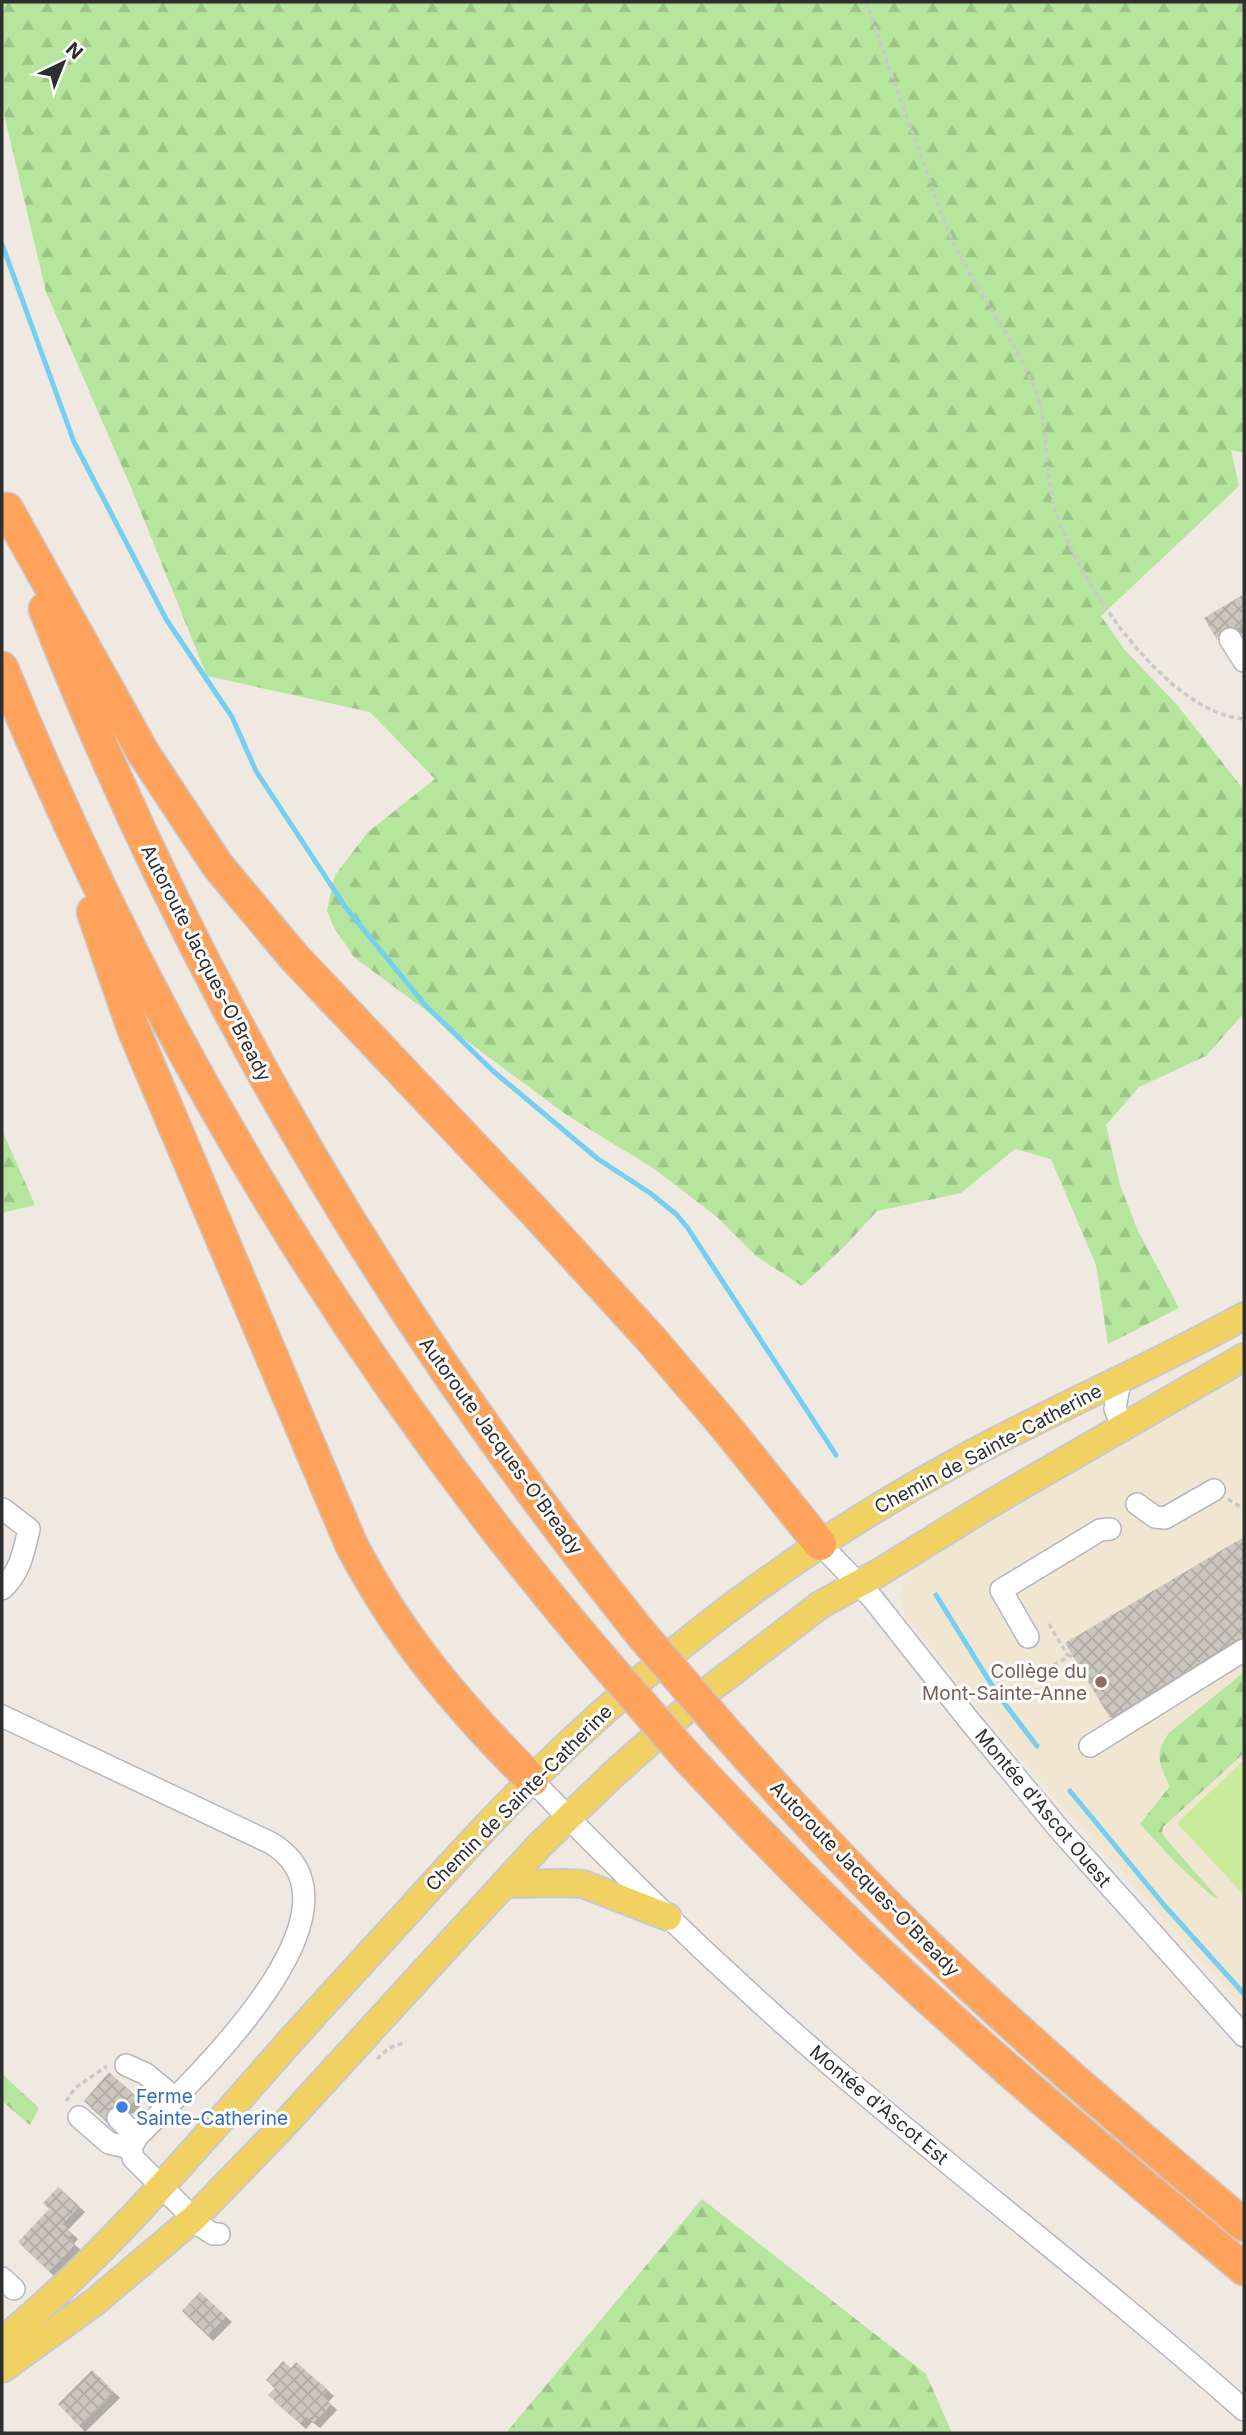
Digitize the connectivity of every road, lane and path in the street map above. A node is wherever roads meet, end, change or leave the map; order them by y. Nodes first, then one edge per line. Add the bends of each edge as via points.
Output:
1 (866, 2) edge
2 (4, 501) edge
3 (1230, 639) dead end
4 (1244, 661) edge
5 (2, 668) edge
6 (1244, 719) edge
7 (46, 771) junction
8 (1244, 1316) edge
9 (1244, 1357) edge
10 (1120, 1380) junction
11 (1122, 1427) junction
12 (1223, 1496) joint
13 (1137, 1504) dead end
14 (3, 1509) edge
15 (1244, 1509) edge
16 (1110, 1529) dead end
17 (820, 1544) junction
18 (858, 1583) junction
19 (2, 1589) edge
20 (1049, 1624) dead end
21 (1028, 1637) dead end
22 (1244, 1650) edge
23 (1046, 1669) dead end
24 (2, 1716) edge
25 (1090, 1746) dead end
26 (532, 1780) junction
27 (568, 1818) junction
28 (504, 1884) junction
29 (668, 1917) junction
30 (1244, 2036) edge
31 (126, 2065) joint
32 (175, 2098) junction
33 (79, 2117) joint
34 (118, 2118) dead end
35 (134, 2142) junction
36 (162, 2187) junction
37 (194, 2218) junction
38 (1244, 2225) edge
39 (219, 2234) dead end
40 (1244, 2269) edge
41 (2, 2341) edge
42 (2, 2370) edge
43 (1244, 2410) edge

1 - 6 path via 952,238 1036,392 1053,502 1074,554 1109,613 1162,673 1203,706
2 - 17 highway via 144,754 218,866 294,957 608,1290
2 - 38 highway, Autoroute Jacques-O'Bready, bridge via 124,800 204,964 280,1106 364,1247 523,1481 642,1635 815,1830 941,1959 1084,2090
3 - 4 street
5 - 7 highway, Autoroute Jacques-O'Bready
7 - 26 highway via 133,1028 348,1536 378,1594 424,1661
7 - 40 highway, Autoroute Jacques-O'Bready, bridge via 166,1018 230,1133 382,1372 535,1578 688,1758 799,1875 1061,2116
8 - 10 main road, Chemin de Sainte-Catherine
9 - 11 main road
10 - 11 street via 1115,1409
10 - 17 main road, Chemin de Sainte-Catherine via 959,1461
11 - 18 main road
12 - 13 street via 1165,1518 1155,1517
12 - 15 path
14 - 19 street via 29,1528 18,1569
16 - 21 street via 1100,1530 1001,1590
17 - 18 street, Montée d'Ascot Ouest
17 - 26 main road, Chemin de Sainte-Catherine via 660,1663
18 - 27 main road via 820,1605 741,1664
18 - 30 street, Montée d'Ascot Ouest via 1059,1829
20 - 23 path via 1070,1656
22 - 25 street
24 - 32 street via 271,1843 289,1856 300,1873 304,1909 286,1957 251,2014
26 - 27 street, Montée d'Ascot Est
26 - 36 main road, Chemin de Sainte-Catherine via 342,1983
27 - 28 main road
27 - 29 street, Montée d'Ascot Est
28 - 29 main road via 583,1884
28 - 37 main road
29 - 43 street, Montée d'Ascot Est via 840,2073
31 - 32 street via 146,2074
31 - 33 path via 103,2068 70,2094 67,2109
32 - 35 street
33 - 35 street via 109,2143
34 - 35 street
35 - 36 street via 133,2158
36 - 37 street
36 - 41 main road, Chemin de Sainte-Catherine via 92,2260
37 - 39 street via 207,2231
37 - 42 main road via 96,2301

